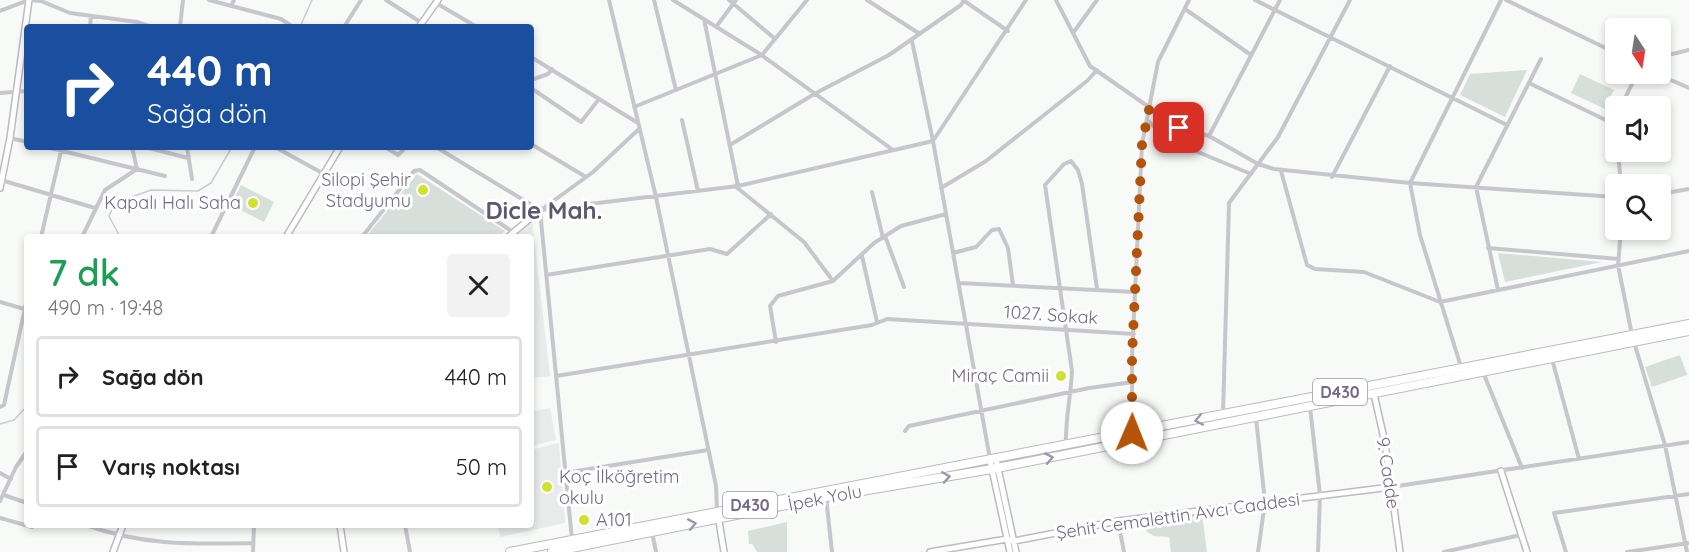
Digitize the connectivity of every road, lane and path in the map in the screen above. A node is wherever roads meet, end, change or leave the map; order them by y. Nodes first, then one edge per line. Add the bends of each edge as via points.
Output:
1 (29, 0) edge
2 (183, 0) edge
3 (208, 0) edge
4 (234, 0) edge
5 (361, 0) edge
6 (386, 0) edge
7 (609, 0) edge
8 (654, 0) edge
9 (673, 0) edge
10 (807, 0) edge
11 (867, 0) edge
12 (964, 0) edge
13 (1026, 0) edge
14 (1056, 0) edge
15 (1096, 0) edge
16 (1189, 0) edge
17 (1255, 0) edge
18 (1280, 0) edge
19 (1350, 0) edge
20 (1501, 0) edge
21 (1506, 0) edge
22 (733, 1) edge
23 (437, 2) edge
24 (231, 6) junction
25 (1185, 9) junction
26 (1275, 10) junction
27 (0, 11) edge
28 (91, 16) junction
29 (704, 19) junction
30 (26, 24) edge
31 (90, 24) edge
32 (143, 24) edge
33 (180, 24) edge
34 (288, 24) edge
35 (346, 24) edge
36 (419, 24) edge
37 (421, 24) edge
38 (472, 24) edge
39 (716, 27) junction
40 (1008, 31) junction
41 (1073, 33) junction
42 (920, 34) junction
43 (1331, 36) junction
44 (24, 38) edge
45 (774, 38) junction
46 (912, 41) junction
47 (1605, 48) edge
48 (1689, 50) edge
49 (1671, 54) edge
50 (762, 55) junction
51 (1251, 55) junction
52 (534, 59) edge
53 (1541, 59) dead end
54 (1390, 66) junction
55 (552, 69) junction
56 (1097, 70) junction
57 (714, 74) junction
58 (534, 78) edge
59 (1671, 80) edge
60 (1529, 83) junction
61 (1689, 88) edge
62 (534, 90) edge
63 (676, 90) junction
64 (24, 91) edge
65 (17, 92) junction
66 (0, 93) edge
67 (816, 93) junction
68 (1452, 98) junction
69 (599, 99) junction
70 (1150, 105) junction
71 (634, 107) junction
72 (682, 120) dead end
73 (1605, 120) edge
74 (1148, 121) junction
75 (1507, 125) junction
76 (639, 126) junction
77 (1209, 136) junction
78 (10, 138) junction
79 (24, 141) edge
80 (933, 141) junction
81 (730, 145) junction
82 (534, 146) edge
83 (61, 150) edge
84 (65, 150) edge
85 (133, 150) edge
86 (157, 150) edge
87 (187, 150) edge
88 (254, 150) edge
89 (280, 150) edge
90 (338, 150) edge
91 (390, 150) edge
92 (403, 150) edge
93 (441, 150) edge
94 (893, 150) junction
95 (188, 158) junction
96 (1258, 164) junction
97 (137, 169) junction
98 (1281, 170) junction
99 (324, 174) junction
100 (1251, 174) junction
101 (165, 176) dead end
102 (586, 177) junction
103 (1332, 177) junction
104 (192, 179) dead end
105 (1, 180) edge
106 (1410, 183) junction
107 (736, 186) junction
108 (1476, 187) junction
109 (0, 188) edge
110 (941, 188) junction
111 (1689, 189) edge
112 (698, 191) junction
113 (872, 192) dead end
114 (1671, 192) edge
115 (50, 195) junction
116 (1605, 196) edge
117 (656, 198) junction
118 (95, 208) junction
119 (540, 210) junction
120 (771, 214) junction
121 (946, 214) junction
122 (513, 232) joint
123 (43, 234) edge
124 (83, 234) edge
125 (212, 234) edge
126 (288, 234) edge
127 (364, 234) edge
128 (884, 237) junction
129 (1620, 240) edge
130 (1488, 248) junction
131 (1689, 251) edge
132 (953, 253) junction
133 (668, 255) junction
134 (861, 255) junction
135 (1619, 260) junction
136 (1618, 265) junction
137 (546, 275) junction
138 (833, 281) junction
139 (959, 283) junction
140 (1014, 285) junction
141 (904, 286) dead end
142 (1061, 287) junction
143 (1097, 289) junction
144 (1498, 290) junction
145 (1135, 292) junction
146 (0, 302) edge
147 (1440, 302) junction
148 (24, 309) joint
149 (877, 322) junction
150 (966, 323) junction
151 (1689, 324) edge
152 (1067, 328) junction
153 (1689, 331) edge
154 (1134, 334) junction
155 (1633, 338) junction
156 (776, 342) junction
157 (688, 355) junction
158 (1552, 359) junction
159 (1462, 369) junction
160 (1483, 372) junction
161 (555, 376) junction
162 (1132, 382) junction
163 (1071, 393) junction
164 (1374, 394) junction
165 (0, 407) edge
166 (1310, 407) junction
167 (982, 410) junction
168 (1223, 415) junction
169 (1256, 417) junction
170 (905, 431) dead end
171 (1132, 433) junction
172 (1689, 442) edge
173 (1665, 445) junction
174 (1066, 446) junction
175 (708, 450) junction
176 (24, 456) edge
177 (1579, 459) junction
178 (993, 460) junction
179 (1522, 468) junction
180 (995, 469) junction
181 (1501, 471) junction
182 (0, 473) edge
183 (564, 473) junction
184 (10, 479) junction
185 (1391, 487) junction
186 (1689, 494) edge
187 (4, 495) junction
188 (1320, 495) junction
189 (1675, 496) junction
190 (826, 497) junction
191 (0, 501) edge
192 (24, 502) edge
193 (1265, 502) junction
194 (718, 515) junction
195 (0, 518) edge
196 (1118, 521) junction
197 (24, 525) edge
198 (94, 528) edge
199 (122, 528) edge
200 (254, 528) edge
201 (340, 528) edge
202 (406, 528) edge
203 (652, 532) junction
204 (1521, 535) junction
205 (117, 537) junction
206 (572, 540) junction
207 (1010, 540) junction
208 (253, 543) junction
209 (1687, 543) edge
210 (113, 552) edge
211 (253, 552) edge
212 (344, 552) edge
213 (410, 552) edge
214 (510, 552) edge
215 (552, 552) edge
216 (656, 552) edge
217 (724, 552) edge
218 (832, 552) edge
219 (930, 552) edge
220 (1010, 552) edge
221 (1016, 552) edge
222 (1124, 552) edge
223 (1258, 552) edge
224 (1318, 552) edge
225 (1400, 552) edge
226 (1444, 552) edge
227 (1527, 552) edge
228 (1566, 552) edge
229 (1627, 552) edge
230 (1687, 552) edge

1 - 27 street
1 - 28 street
1 - 30 street
2 - 33 street
3 - 24 street
4 - 24 street
5 - 35 street
6 - 36 street
7 - 71 street
8 - 63 street
9 - 29 street
10 - 45 street
11 - 42 street
12 - 40 street
12 - 42 street
13 - 40 street
14 - 41 street
15 - 41 street
16 - 25 street
17 - 26 street
18 - 26 street
19 - 43 street
20 - 68 street
21 - 47 street
22 - 39 street
22 - 45 street
23 - 37 street
23 - 38 street
24 - 34 street
25 - 51 street
25 - 70 street via 1158,62
26 - 43 street
26 - 51 street
28 - 31 street
28 - 32 street
29 - 39 street
29 - 57 street
39 - 50 street
40 - 80 street
41 - 56 street via 1084,57
42 - 46 street
43 - 54 street
43 - 96 street via 1278,137
44 - 65 street
45 - 50 street
46 - 67 street
46 - 80 street
48 - 49 street
50 - 57 street
50 - 67 street
51 - 77 street
52 - 55 street
53 - 60 street
54 - 68 street
54 - 103 street
55 - 58 street
55 - 69 street
56 - 70 street
56 - 110 street via 986,161
57 - 63 street
57 - 81 street
59 - 61 street
60 - 73 street
60 - 75 street
62 - 69 street via 581,123
63 - 71 street
64 - 65 street
65 - 66 street
65 - 78 street
67 - 81 street
67 - 94 street
68 - 75 street
68 - 106 street
69 - 76 street
70 - 74 street
70 - 77 street via 1179,128
71 - 76 street
72 - 112 street
74 - 100 street via 1168,140
74 - 145 street via 1142,144
75 - 108 street
76 - 102 street
76 - 117 street
77 - 96 street
78 - 79 street
78 - 105 street
80 - 94 street
80 - 110 street
81 - 107 street
82 - 102 street
83 - 115 street
84 - 97 street
85 - 97 street
86 - 95 street
87 - 95 street
88 - 125 street
89 - 99 street
90 - 99 street
91 - 92 street via 398,155
93 - 119 street
94 - 107 street
95 - 104 street
96 - 98 street
96 - 100 street
97 - 101 street
97 - 118 street via 105,190
98 - 103 street
98 - 147 street via 1308,265 1315,269 1364,272
99 - 126 street
100 - 168 street via 1229,203
102 - 119 street
103 - 106 street
105 - 109 street
105 - 115 street
106 - 108 street
106 - 147 street via 1420,235
107 - 112 street
107 - 120 street
108 - 116 street
108 - 130 street
110 - 121 street
111 - 114 street
112 - 117 street
113 - 128 street
115 - 118 street
115 - 123 street
117 - 119 street
117 - 133 street
118 - 124 street
119 - 122 street
119 - 137 street
120 - 133 street via 727,254 710,249
120 - 138 street via 804,242
121 - 128 street via 901,226
121 - 132 street
122 - 127 street via 420,170 414,171
128 - 134 street
128 - 141 street
129 - 135 street
130 - 135 street
130 - 144 street
131 - 136 street
132 - 139 street
132 - 140 street via 976,247 992,230 999,229 1008,248
133 - 137 street
133 - 157 street
134 - 138 street
134 - 149 street
135 - 136 street
136 - 144 street
136 - 155 street
137 - 161 street
138 - 156 street via 773,300 770,306
139 - 140 street
139 - 150 street
140 - 142 street
142 - 143 street
142 - 143 street via 1045,184 1071,161 1082,184
142 - 152 street
143 - 145 street
144 - 147 street
145 - 154 street
146 - 148 street
147 - 159 street
148 - 165 street via 4,405
149 - 150 street, 1027. Sokak
149 - 156 street, 1027. Sokak
150 - 152 street, 1027. Sokak
150 - 167 street
151 - 155 highway, D430
152 - 154 street, 1027. Sokak
152 - 163 street
153 - 155 highway, D430
154 - 162 street
155 - 158 highway, D430
155 - 159 highway, D430
155 - 173 street
156 - 157 street, 1027. Sokak
157 - 161 street, 1027. Sokak
157 - 175 street
158 - 160 highway, D430
158 - 177 street
159 - 168 highway, D430
160 - 164 highway, D430
160 - 179 street
161 - 183 street
162 - 163 street
162 - 171 street
163 - 167 street
163 - 174 street via 1065,424
164 - 166 highway, D430
164 - 185 street, 9. Cadde
166 - 169 highway, D430
166 - 188 street
167 - 170 street via 906,426
167 - 178 street
168 -> 171 highway, D430
180 -> 169 highway, D430
169 - 193 street
171 - 174 highway, D430
172 - 173 street
173 - 177 street
173 - 189 street
174 - 178 highway, D430
175 - 183 street
175 - 194 street
176 - 184 street
177 - 179 street
178 - 180 street
178 - 194 highway, D430
179 - 181 street
190 -> 180 highway, İpek Yolu / D430
180 - 207 street
181 - 185 street
181 - 204 street
182 - 184 street
183 - 206 street
184 - 187 street
185 - 188 street, Şehit Cemalettin Avcı Caddesi
185 - 225 street, 9. Cadde
186 - 189 street
187 - 191 street
187 - 192 street
188 - 193 street, Şehit Cemalettin Avcı Caddesi
188 - 224 street
189 - 209 street
189 - 228 street via 1554,513
190 - 194 highway, İpek Yolu / D430
190 - 218 street
193 - 196 street, Şehit Cemalettin Avcı Caddesi
193 - 223 street
203 -> 194 highway, İpek Yolu / D430
194 - 206 highway, D430
194 - 217 street
195 - 197 street
196 - 207 street, Şehit Cemalettin Avcı Caddesi
196 - 222 street
198 - 205 street
199 - 205 street
200 - 208 street
201 - 212 street
202 - 213 street
203 - 215 highway, İpek Yolu / D430
203 - 216 street
204 - 226 street
204 - 227 street
205 - 208 street via 154,542
205 - 210 street
206 - 214 highway, D430
207 - 219 street, Şehit Cemalettin Avcı Caddesi
207 - 220 street
207 - 221 street
208 - 211 street
209 - 229 street
209 - 230 street

